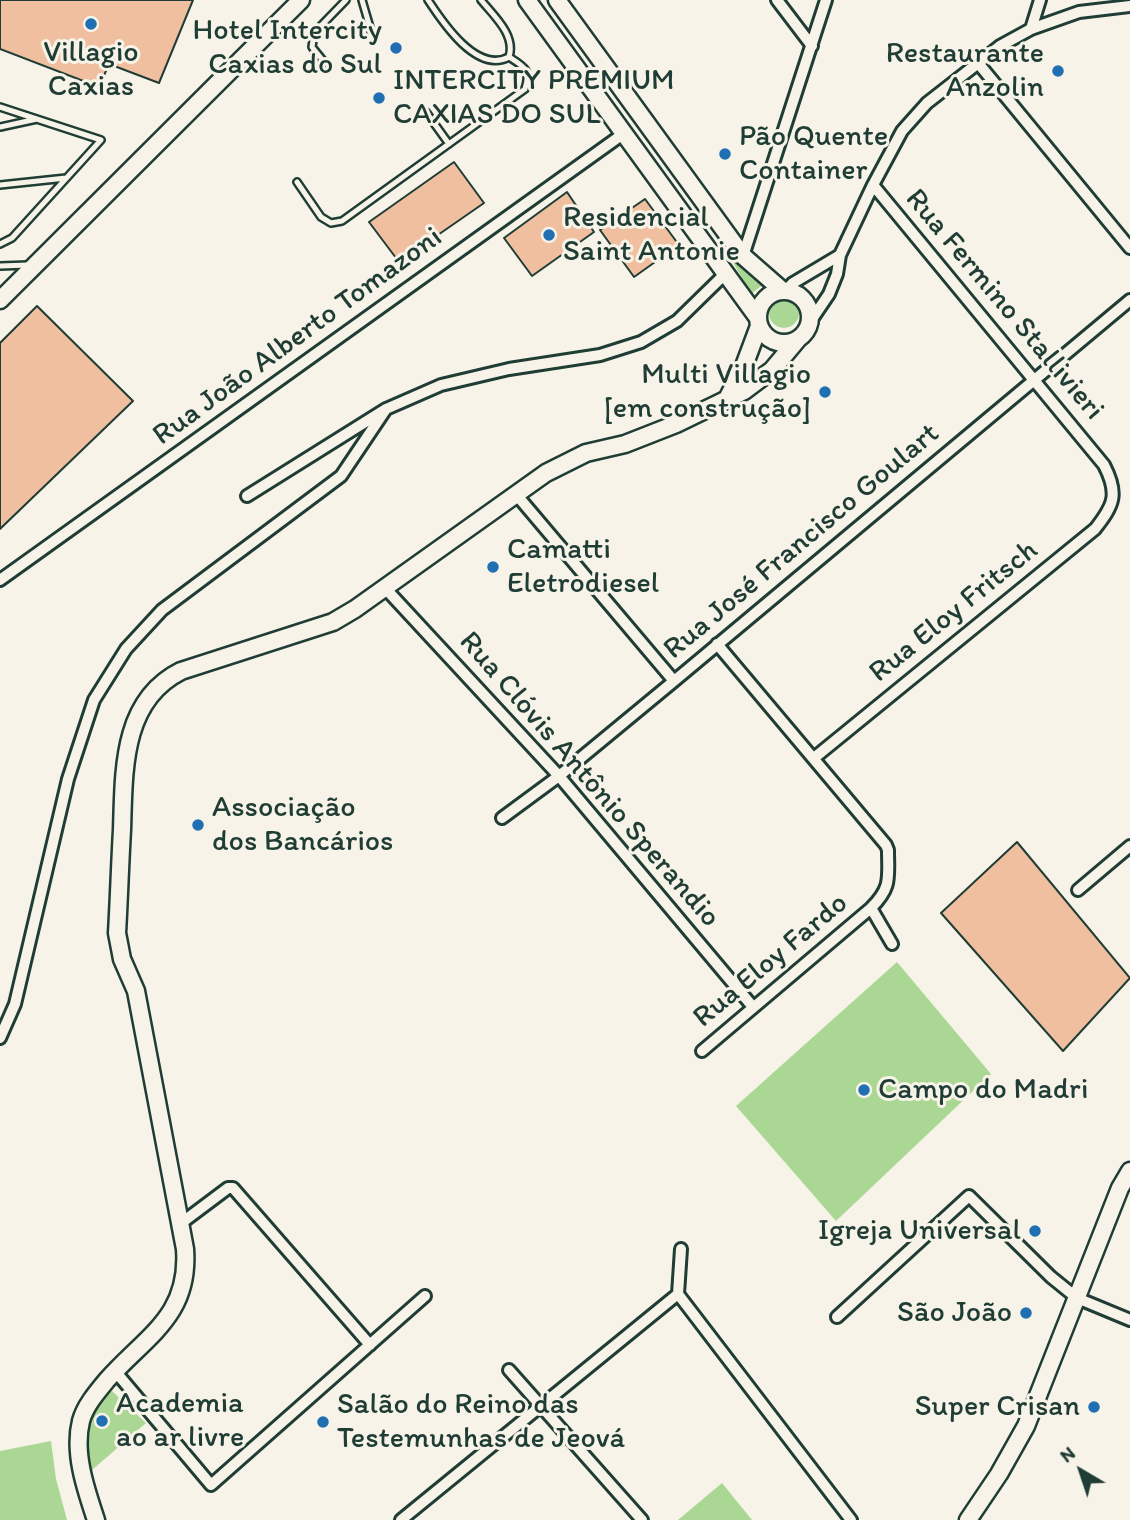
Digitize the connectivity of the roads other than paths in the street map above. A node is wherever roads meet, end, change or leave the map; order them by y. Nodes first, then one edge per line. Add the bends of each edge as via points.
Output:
1 (301, 0) edge
2 (346, 0) edge
3 (362, 0) edge
4 (428, 0) edge
5 (481, 0) edge
6 (527, 0) edge
7 (557, 0) edge
8 (777, 0) edge
9 (826, 0) edge
10 (1040, 0) edge
11 (1130, 6) edge
12 (1031, 29) junction
13 (371, 31) dead end
14 (583, 36) junction
15 (812, 46) junction
16 (564, 50) junction
17 (509, 57) junction
18 (325, 63) dead end
19 (978, 63) junction
20 (0, 107) edge
21 (426, 112) dead end
22 (37, 119) junction
23 (0, 127) edge
24 (623, 134) junction
25 (449, 144) junction
26 (667, 151) junction
27 (647, 167) junction
28 (66, 178) junction
29 (297, 182) dead end
30 (0, 185) edge
31 (873, 185) junction
32 (0, 244) edge
33 (1130, 248) edge
34 (840, 255) junction
35 (743, 256) junction
36 (35, 265) junction
37 (0, 266) edge
38 (724, 274) junction
39 (6, 288) edge
40 (784, 291) junction
41 (0, 300) edge
42 (1130, 300) edge
43 (759, 322) junction
44 (803, 332) junction
45 (1035, 380) junction
46 (727, 399) junction
47 (386, 409) junction
48 (515, 494) junction
49 (1112, 495) joint
50 (247, 496) dead end
51 (0, 580) edge
52 (385, 588) junction
53 (718, 645) junction
54 (674, 681) junction
55 (814, 758) junction
56 (559, 776) junction
57 (502, 818) dead end
58 (1130, 846) edge
59 (1077, 890) dead end
60 (871, 908) junction
61 (892, 944) dead end
62 (753, 1007) junction
63 (0, 1038) edge
64 (702, 1051) dead end
65 (1130, 1171) edge
66 (180, 1224) junction
67 (681, 1249) dead end
68 (678, 1294) junction
69 (425, 1296) dead end
70 (1077, 1298) junction
71 (837, 1317) dead end
72 (1130, 1320) edge
73 (370, 1345) junction
74 (509, 1370) dead end
75 (115, 1371) junction
76 (540, 1405) junction
77 (415, 1516) edge
78 (96, 1520) edge
79 (401, 1520) edge
80 (642, 1520) edge
81 (851, 1520) edge
82 (968, 1520) edge

1 - 36 main road
2 - 18 lane via 314,33 312,47
3 - 13 lane
4 - 17 lane via 463,45 483,59
5 - 17 lane via 506,31 512,49
6 - 16 main road
7 - 14 main road
8 - 15 street
9 - 15 street
10 - 12 street
11 - 12 street via 1079,12
12 - 19 street
14 - 16 main road
14 - 26 main road
15 - 35 street
16 - 24 main road
17 - 25 lane via 524,67 525,89
19 - 31 street via 927,103 902,131
19 - 33 street
20 - 22 lane
21 - 25 lane
22 - 23 lane
22 - 28 lane via 101,140
24 - 27 main road
24 - 51 street, Rua João Alberto Tomazoni
25 - 29 lane via 342,221 331,223 321,217
26 - 27 main road
26 - 35 main road
27 - 38 main road
28 - 30 lane
28 - 32 lane via 12,238
31 - 34 street
31 - 45 street, Rua Fermino Stallivieri
34 - 40 street
34 - 44 street via 829,294
35 - 40 main road
36 - 37 lane
36 - 39 main road
38 - 43 main road
38 - 47 street via 677,321 641,342 600,355 441,385
39 - 41 main road
40 - 43 main road via 762,302
40 - 44 main road via 802,299 810,316
42 - 45 street, Rua José Francisco Goulart
43 - 44 main road via 775,342 791,342
43 - 46 main road
44 - 46 main road via 772,370
45 - 49 street, Rua Fermino Stallivieri via 1104,465 1112,481
45 - 53 street, Rua José Francisco Goulart
46 - 48 main road via 638,439 586,453
47 - 50 street
47 - 63 street via 341,476 162,610 126,649 94,700 65,792 15,1004
48 - 52 main road
48 - 54 street
49 - 55 street, Rua Eloy Fritsch via 1110,511 1095,529
52 - 56 street, Rua Clóvis Antônio Sperandio
52 - 66 main road via 333,622 163,680 142,707 130,736 124,770 117,933 122,960 136,991
53 - 54 street, Rua José Francisco Goulart
53 - 55 street, Rua Eloy Fardo
54 - 56 street, Rua José Francisco Goulart
55 - 60 street, Rua Eloy Fardo via 888,850 888,885 885,895
56 - 57 street, Rua José Francisco Goulart
56 - 62 street, Rua Clóvis Antônio Sperandio
58 - 59 street
60 - 61 street
60 - 62 street, Rua Eloy Fardo
62 - 64 street, Rua Eloy Fardo
65 - 70 main road
66 - 73 street via 233,1188
66 - 75 main road via 186,1268 183,1289 159,1328
67 - 68 street
68 - 76 street
68 - 81 street
69 - 73 street
70 - 71 street via 969,1196
70 - 72 street
70 - 82 main road via 1026,1426
73 - 75 street via 211,1485
74 - 76 street
75 - 78 main road via 97,1391 81,1420 79,1435 82,1471
76 - 77 street
76 - 80 street
77 - 79 street

